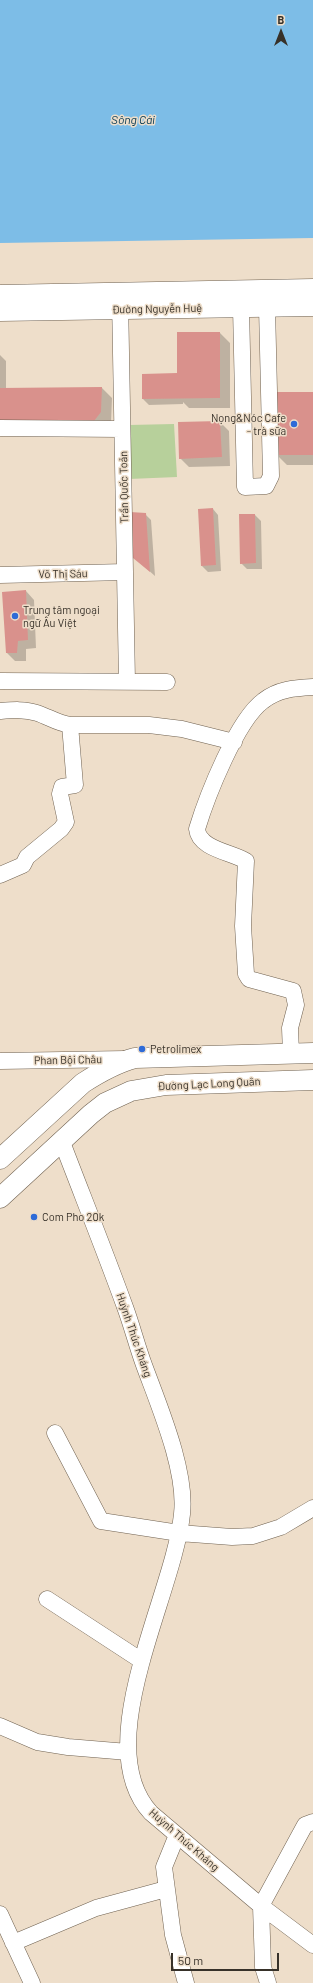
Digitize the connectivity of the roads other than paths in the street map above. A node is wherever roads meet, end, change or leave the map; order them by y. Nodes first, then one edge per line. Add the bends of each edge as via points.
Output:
1 (313, 290) edge
2 (0, 295) edge
3 (120, 301) junction
4 (313, 306) edge
5 (241, 307) junction
6 (267, 307) junction
7 (0, 311) edge
8 (0, 428) edge
9 (122, 429) junction
10 (125, 572) junction
11 (0, 575) edge
12 (0, 681) edge
13 (127, 682) junction
14 (167, 682) dead end
15 (313, 687) edge
16 (0, 711) edge
17 (70, 725) junction
18 (234, 742) junction
19 (0, 875) edge
20 (291, 1053) junction
21 (313, 1053) edge
22 (135, 1058) junction
23 (0, 1061) edge
24 (313, 1080) edge
25 (62, 1142) junction
26 (0, 1159) edge
27 (0, 1198) edge
28 (55, 1433) dead end
29 (313, 1508) edge
30 (179, 1533) junction
31 (47, 1599) dead end
32 (142, 1661) junction
33 (0, 1726) edge
34 (128, 1752) junction
35 (313, 1822) edge
36 (177, 1835) junction
37 (166, 1889) junction
38 (261, 1906) junction
39 (0, 1914) edge
40 (13, 1943) junction
41 (313, 1945) edge
42 (32, 1983) edge
43 (186, 1983) edge
44 (268, 1983) edge

1 - 3 main road, Đường Nguyễn Huệ
2 - 3 main road, Đường Nguyễn Huệ
3 - 5 main road, Đường Nguyễn Huệ
3 - 7 main road, Đường Nguyễn Huệ
3 - 9 street, Trần Quốc Toản
4 - 6 main road, Đường Nguyễn Huệ
5 - 6 main road, Đường Nguyễn Huệ
5 - 6 street via 246,487 266,486 271,476
8 - 9 street
9 - 10 street, Trần Quốc Toản
10 - 11 street, Võ Thị Sáu
10 - 13 street, Trần Quốc Toản
12 - 13 street
13 - 14 street
15 - 18 street via 283,690 263,701 244,724
16 - 17 street via 16,709 37,713 57,723
17 - 18 street via 149,725 182,729
17 - 19 street via 75,785 62,787 60,794 66,822 27,857 22,865
18 - 20 street via 199,823 198,834 214,848 246,861 243,926 246,974 250,979 293,991 296,1005 290,1028
20 - 21 main road
20 - 22 main road
22 - 23 street, Phan Bội Châu
22 - 26 main road via 111,1066 83,1083
24 - 25 main road, Đường Lạc Long Quân via 144,1088 118,1096 105,1104
25 - 27 main road, Đường Lạc Long Quân
25 - 30 street, Huỳnh Thúc Kháng via 125,1307 174,1455 183,1500
28 - 30 street via 102,1521
29 - 30 street via 281,1527 253,1536
30 - 32 street, Huỳnh Thúc Kháng via 173,1561
31 - 32 street
32 - 34 street, Huỳnh Thúc Kháng via 133,1699
33 - 34 street via 37,1742 68,1748
34 - 36 street, Huỳnh Thúc Kháng via 131,1777 142,1803
35 - 38 street via 305,1825
36 - 37 street via 164,1867
36 - 38 street, Huỳnh Thúc Kháng
37 - 40 street via 96,1908
37 - 43 street via 173,1935
38 - 41 street, Huỳnh Thúc Kháng
38 - 44 street via 263,1967
39 - 40 street
40 - 42 street

